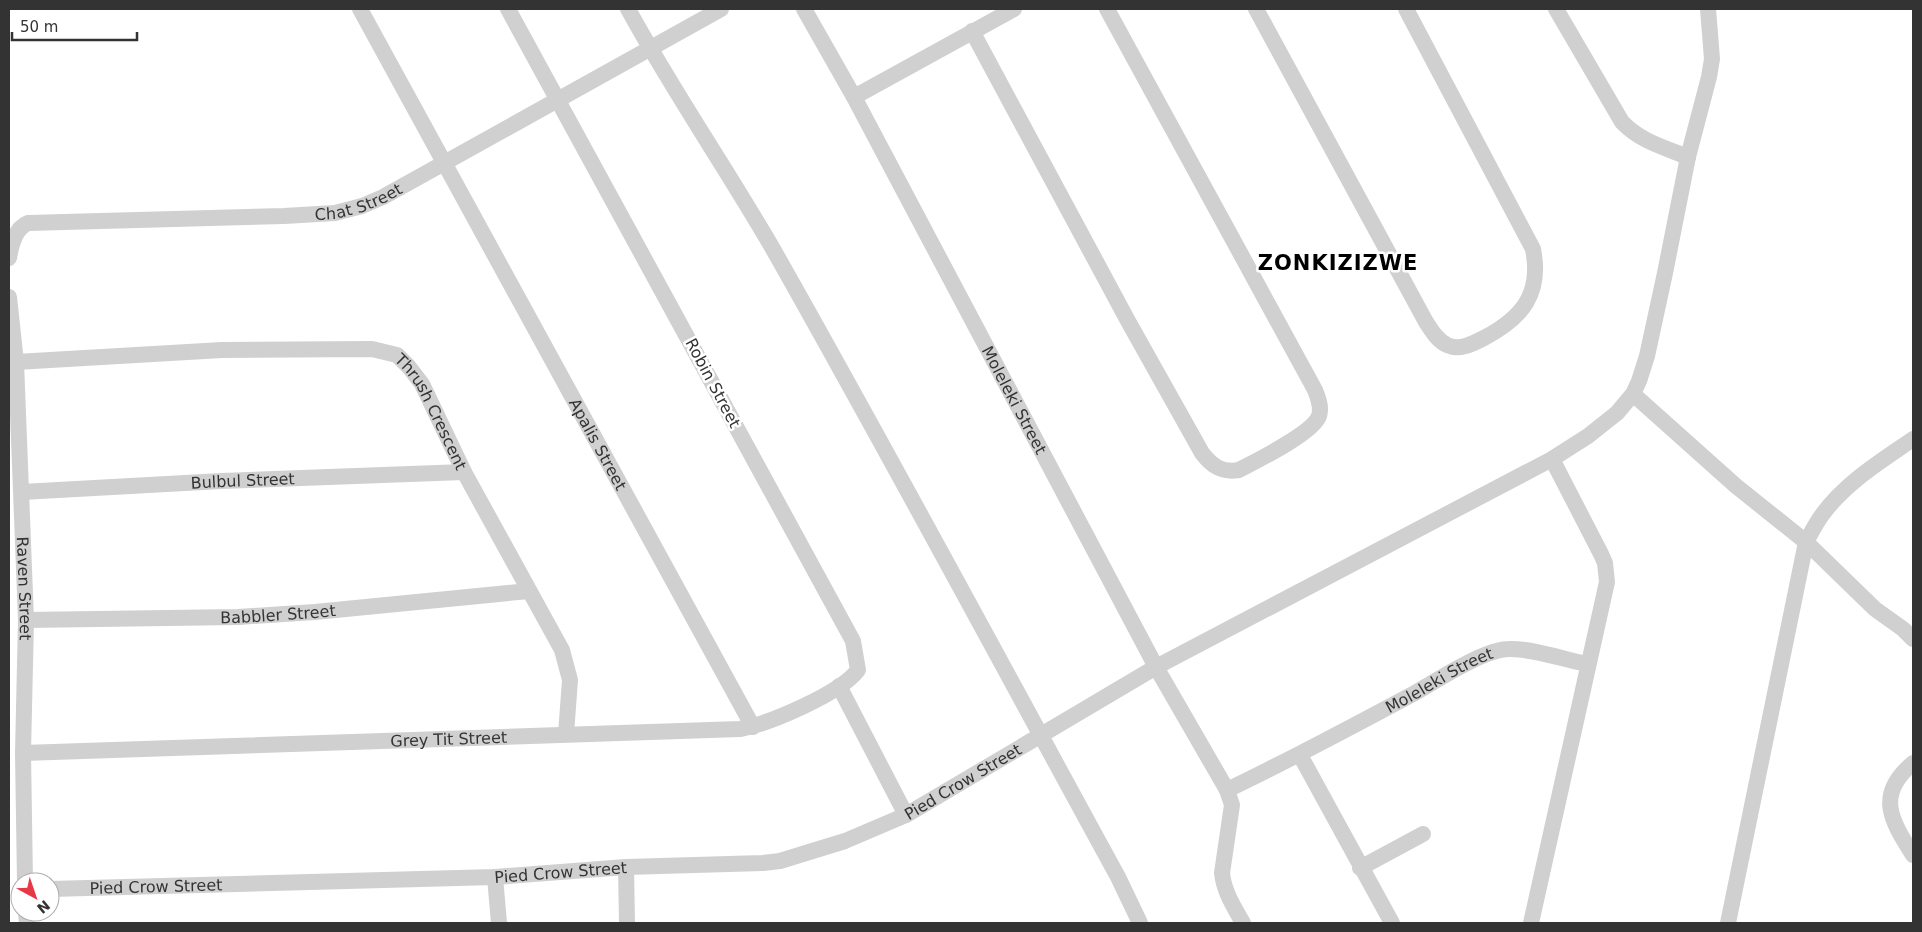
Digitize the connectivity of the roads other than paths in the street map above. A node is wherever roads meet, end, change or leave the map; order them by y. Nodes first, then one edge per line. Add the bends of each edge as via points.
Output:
1 (360, 9) edge
2 (508, 9) edge
3 (628, 9) edge
4 (721, 9) edge
5 (804, 9) edge
6 (1014, 9) edge
7 (1107, 9) edge
8 (1256, 9) edge
9 (1406, 9) edge
10 (1556, 9) edge
11 (1708, 9) edge
12 (972, 31) junction
13 (650, 48) junction
14 (854, 97) junction
15 (558, 100) junction
16 (1688, 157) junction
17 (444, 162) junction
18 (9, 258) edge
19 (9, 297) edge
20 (16, 362) junction
21 (1633, 394) junction
22 (1913, 439) edge
23 (1552, 459) junction
24 (464, 472) junction
25 (22, 492) junction
26 (1806, 542) junction
27 (529, 591) junction
28 (26, 620) junction
29 (1910, 629) edge
30 (1587, 664) junction
31 (1156, 667) junction
32 (858, 670) joint
33 (839, 686) junction
34 (753, 727) junction
35 (566, 734) junction
36 (1040, 734) junction
37 (23, 752) junction
38 (1300, 755) junction
39 (1913, 763) edge
40 (1227, 790) junction
41 (906, 815) junction
42 (1423, 834) dead end
43 (1913, 855) edge
44 (626, 867) junction
45 (1360, 868) junction
46 (25, 872) edge
47 (495, 877) junction
48 (60, 889) edge
49 (499, 923) edge
50 (627, 923) edge
51 (1140, 923) edge
52 (1243, 923) edge
53 (1392, 923) edge
54 (1531, 923) edge
55 (1728, 923) edge

1 - 17 street, Apalis Street
2 - 15 street, Robin Street
3 - 13 street
4 - 13 street, Chat Street
5 - 14 street, Moleleki Street
6 - 12 street
7 - 12 street via 1320,402 1318,418 1308,429 1239,470 1221,470 1202,453
8 - 9 street via 1426,322 1442,341 1460,347 1501,329 1521,312 1532,291 1536,265 1533,249
10 - 16 street via 1630,131
11 - 16 street, Pied Crow Street via 1712,59
12 - 14 street
13 - 15 street, Chat Street
13 - 36 street via 771,246
14 - 31 street, Moleleki Street
15 - 17 street, Chat Street
15 - 32 street, Robin Street via 853,641
16 - 21 street, Pied Crow Street via 1649,347
17 - 18 street, Chat Street via 374,202 335,213 28,223 15,237
17 - 34 street, Apalis Street
19 - 20 street, Raven Street
20 - 24 street, Thrush Crescent via 222,350 372,349 390,352 402,360 422,384
20 - 25 street, Raven Street
21 - 23 street, Pied Crow Street via 1602,426
21 - 26 street via 1736,486
22 - 26 street via 1836,498
23 - 30 street via 1605,563 1606,589
23 - 31 street, Pied Crow Street
24 - 25 street, Bulbul Street
24 - 27 street, Thrush Crescent
25 - 28 street, Raven Street
26 - 29 street via 1875,609
26 - 55 street
27 - 28 street, Babbler Street via 238,618
27 - 35 street, Thrush Crescent via 556,636 566,660 570,680
28 - 37 street, Raven Street
30 - 38 street, Moleleki Street via 1509,648 1498,651 1464,666
30 - 54 street
31 - 36 street, Pied Crow Street
31 - 40 street, Moleleki Street
32 - 33 street, Grey Tit Street
33 - 34 street, Grey Tit Street via 798,709
33 - 41 street
34 - 35 street, Grey Tit Street
35 - 37 street, Grey Tit Street
36 - 41 street, Pied Crow Street
36 - 51 street
37 - 46 street, Raven Street
38 - 40 street, Moleleki Street
38 - 45 street
39 - 43 street via 1893,786 1890,805 1895,826
40 - 52 street, Moleleki Street via 1232,805 1223,882
41 - 44 street, Pied Crow Street via 845,841 780,860
42 - 45 street
44 - 47 street, Pied Crow Street
44 - 50 street
45 - 53 street
47 - 48 street, Pied Crow Street
47 - 49 street

